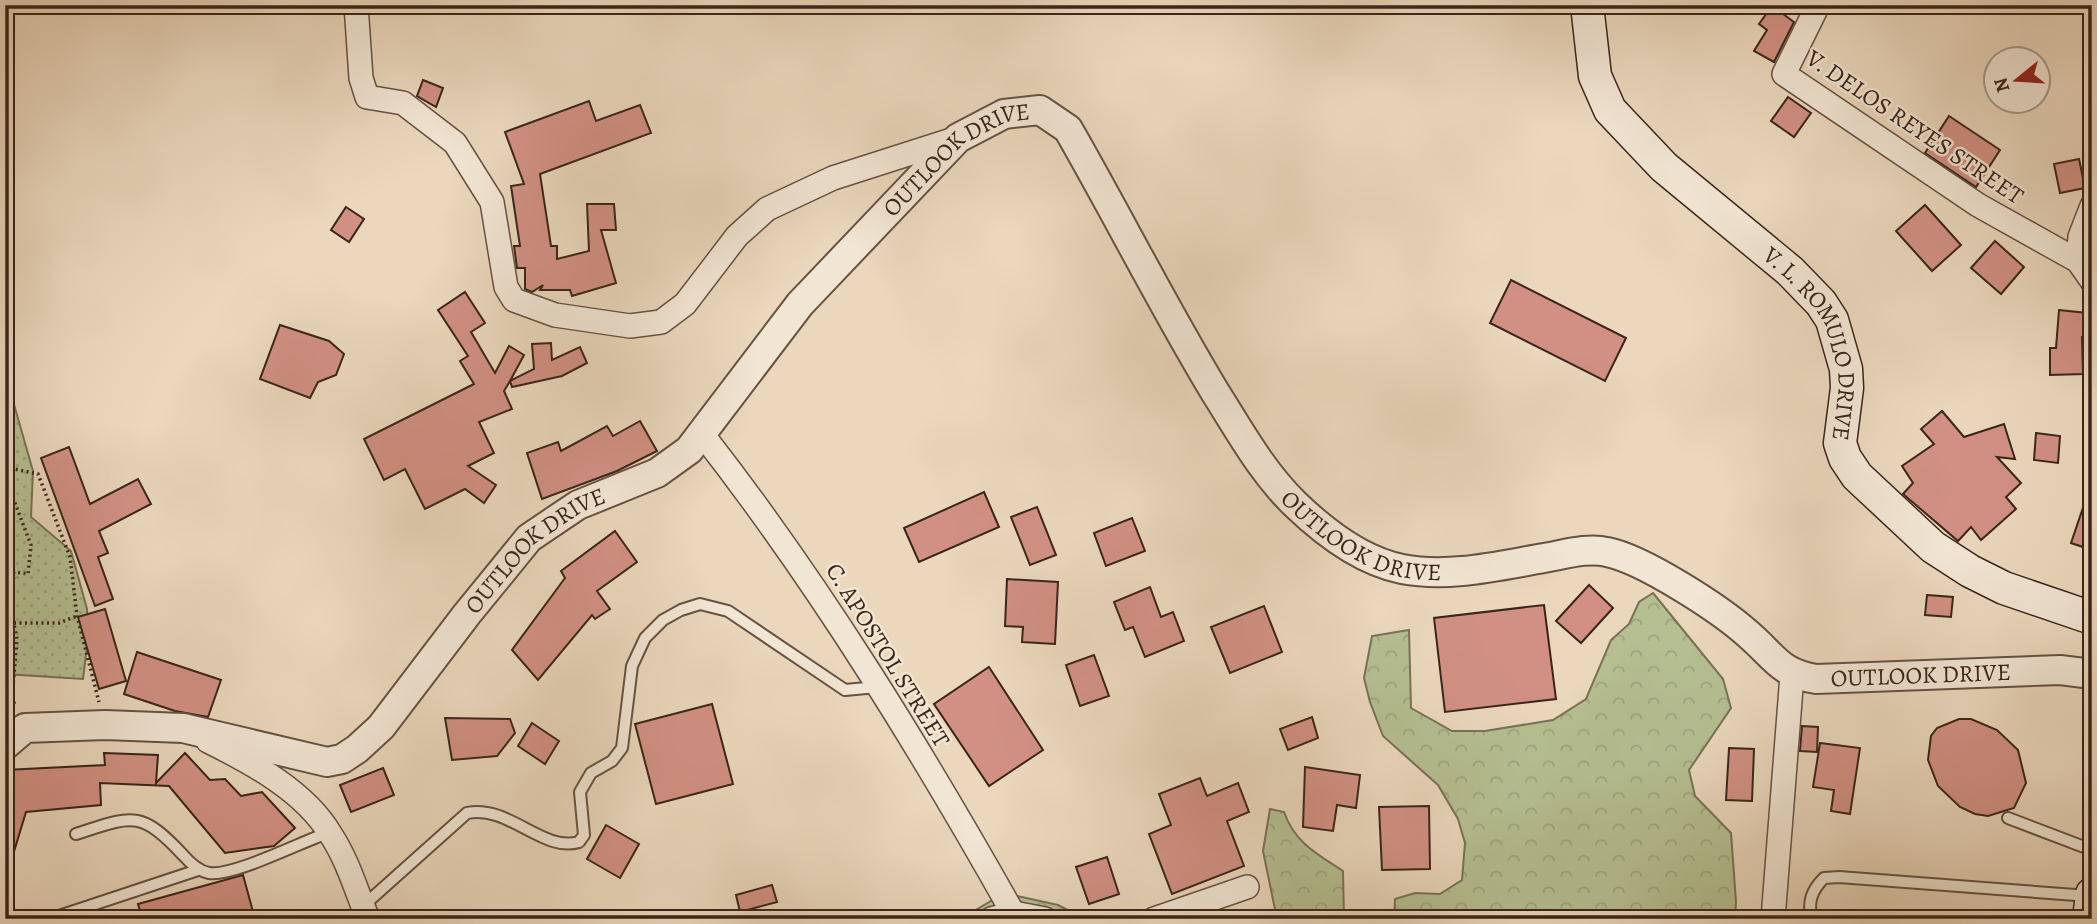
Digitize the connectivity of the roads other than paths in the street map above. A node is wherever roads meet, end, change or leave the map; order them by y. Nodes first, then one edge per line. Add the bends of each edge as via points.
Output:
1 (356, 5) edge
2 (1587, 5) edge
3 (1818, 5) edge
4 (958, 138) junction
5 (2092, 206) edge
6 (2078, 261) junction
7 (2092, 281) edge
8 (703, 435) junction
9 (2092, 618) edge
10 (2092, 674) edge
11 (1792, 675) junction
12 (877, 687) junction
13 (183, 728) junction
14 (15, 736) edge
15 (2008, 818) dead end
16 (330, 832) junction
17 (76, 834) dead end
18 (2092, 850) edge
19 (198, 870) junction
20 (1247, 887) dead end
21 (2092, 895) edge
22 (366, 912) edge
23 (1002, 916) edge
24 (50, 919) edge
25 (1045, 919) edge
26 (1154, 919) edge
27 (1773, 919) edge
28 (1812, 919) edge
29 (2089, 919) edge

1 - 4 street via 361,78 367,97 402,103 455,143 492,202 506,287 514,300 555,315 630,326 661,322 685,304 737,236 767,209 833,178
2 - 9 main road, V. L. ROMULO DRIVE via 1595,76 1611,110 1664,167 1790,271 1832,320 1846,369 1840,443 1857,476 1933,547 1970,571 2004,589
3 - 6 street, V. DELOS REYES STREET via 1784,74 1978,205
4 - 8 street, OUTLOOK DRIVE via 800,304
4 - 11 street, OUTLOOK DRIVE via 1004,114 1040,110 1068,129 1176,327 1240,431 1294,503 1333,536 1400,569 1433,572 1606,551 1647,568 1718,613
5 - 6 street via 2080,237
6 - 7 street
8 - 12 street, C. APOSTOL STREET via 823,600
8 - 13 street, OUTLOOK DRIVE via 657,473 578,505 529,538 382,727 342,759 327,762
10 - 11 street, OUTLOOK DRIVE via 2060,670 1846,680
11 - 27 street
12 - 22 lane via 845,690 728,611 700,604 681,610 645,638 632,666 626,736 612,761 591,773 580,792 584,835 579,842 559,844 482,809 467,813
12 - 23 street, C. APOSTOL STREET via 955,811
13 - 14 street, OUTLOOK DRIVE via 105,724
13 - 16 street via 281,784
15 - 18 lane
16 - 19 lane via 227,871
16 - 22 street
17 - 19 lane via 124,820 143,820
19 - 24 lane
20 - 26 street
21 - 28 lane via 1824,878 1809,904
21 - 29 main road
23 - 25 street

